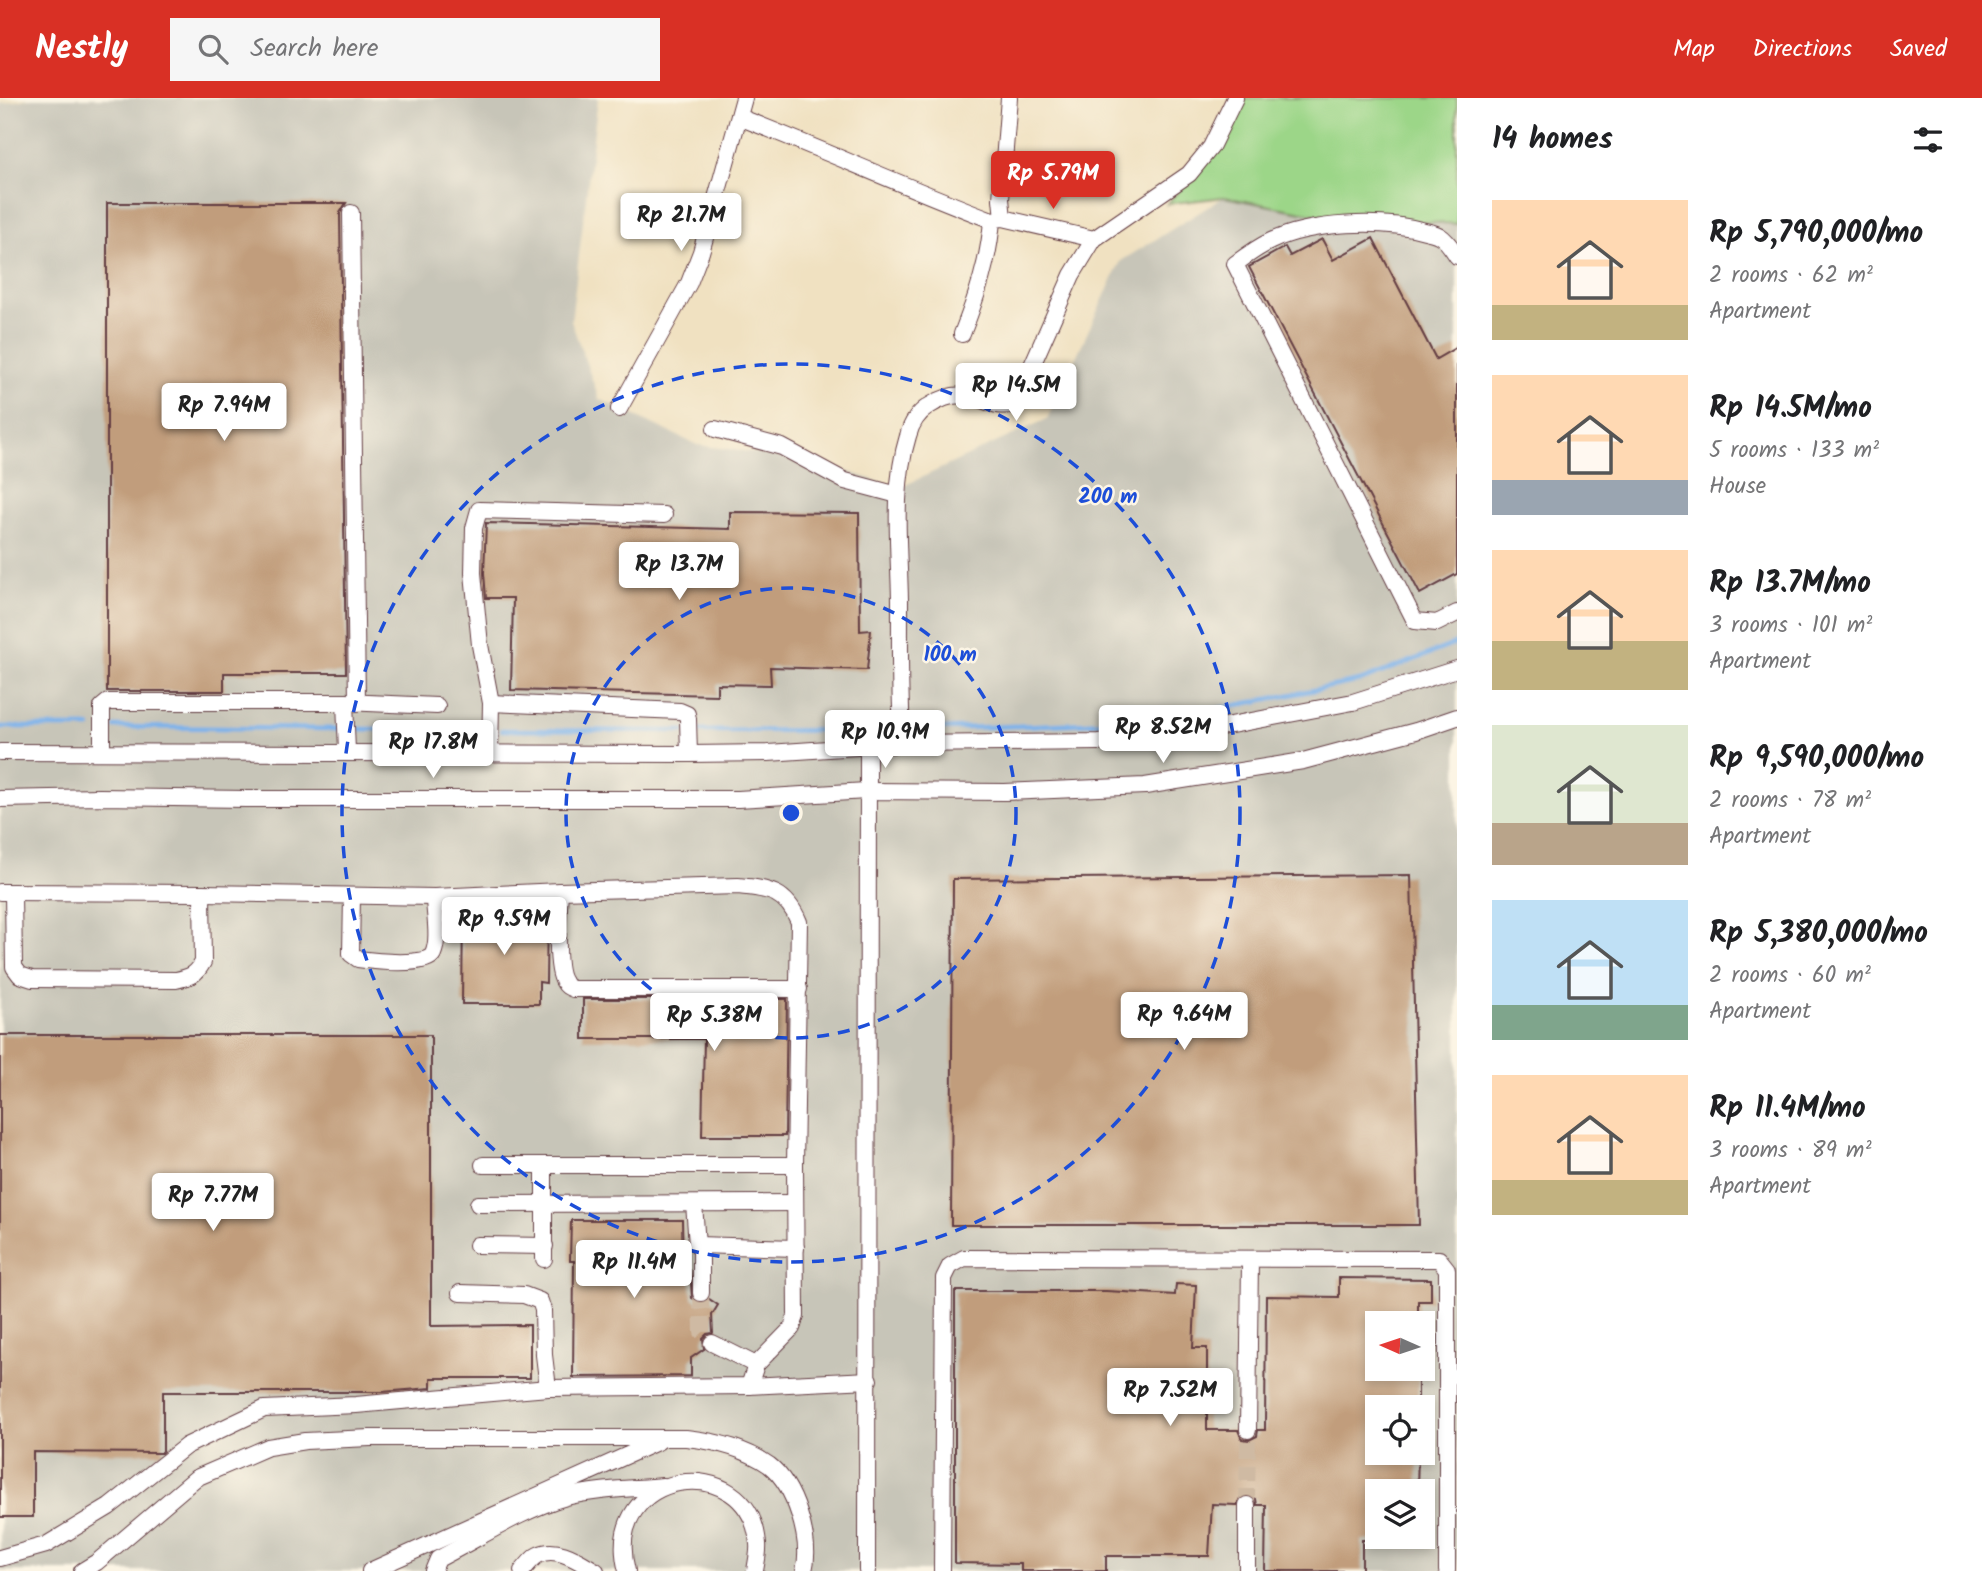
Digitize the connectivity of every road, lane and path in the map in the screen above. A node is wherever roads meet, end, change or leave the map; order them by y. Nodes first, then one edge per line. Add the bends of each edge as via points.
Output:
1 (744, 98) edge
2 (1009, 98) edge
3 (1235, 98) edge
4 (739, 117) junction
5 (351, 213) dead end
6 (997, 219) junction
7 (1094, 239) junction
8 (1457, 256) edge
9 (962, 334) dead end
10 (619, 409) dead end
11 (715, 429) dead end
12 (898, 495) junction
13 (664, 515) dead end
14 (1457, 613) edge
15 (1457, 669) edge
16 (351, 703) junction
17 (491, 703) junction
18 (437, 706) dead end
19 (1457, 717) edge
20 (347, 736) junction
21 (689, 738) junction
22 (902, 744) junction
23 (868, 747) junction
24 (8, 752) edge
25 (102, 752) junction
26 (490, 754) junction
27 (0, 763) edge
28 (0, 788) edge
29 (866, 791) junction
30 (7, 799) edge
31 (560, 891) junction
32 (7, 892) edge
33 (202, 893) junction
34 (352, 896) junction
35 (434, 897) junction
36 (799, 989) junction
37 (483, 1165) dead end
38 (544, 1165) junction
39 (795, 1165) junction
40 (795, 1203) junction
41 (478, 1204) dead end
42 (545, 1204) junction
43 (694, 1204) junction
44 (477, 1245) dead end
45 (701, 1246) junction
46 (796, 1248) junction
47 (1250, 1260) junction
48 (460, 1293) dead end
49 (701, 1293) tunnel mouth
50 (712, 1343) tunnel mouth
51 (756, 1365) junction
52 (869, 1380) junction
53 (749, 1386) junction
54 (548, 1388) junction
55 (1248, 1430) tunnel mouth
56 (668, 1438) junction
57 (663, 1486) junction
58 (1247, 1505) tunnel mouth
59 (0, 1558) edge
60 (82, 1571) edge
61 (370, 1571) edge
62 (433, 1571) edge
63 (522, 1571) edge
64 (596, 1571) edge
65 (627, 1571) edge
66 (755, 1571) edge
67 (804, 1571) edge
68 (867, 1571) edge
69 (942, 1571) edge
70 (1247, 1571) edge
71 (1447, 1571) edge

1 - 4 street
2 - 6 street
3 - 7 street via 1211,147 1189,174
4 - 6 street
4 - 10 street via 689,283
5 - 16 street
6 - 7 street
6 - 9 street via 979,292
7 - 12 street via 1072,275 1015,404 1002,406 958,394 926,407 908,434
8 - 14 street via 1440,235 1378,224 1299,232 1273,240 1235,264 1415,621 1437,623
11 - 12 street via 782,447 845,481
12 - 22 street
13 - 17 street via 480,510 474,528 473,573
15 - 22 street via 1353,702 1178,734 1098,742
16 - 18 street
16 - 20 street
16 - 25 street via 108,702 103,707
17 - 21 street via 680,711 687,714
17 - 26 street
19 - 29 street via 1303,761 1145,786
20 - 25 street
20 - 26 street
21 - 23 street via 768,753
21 - 26 street
22 - 23 street
23 - 29 street
24 - 25 street
24 - 27 street
28 - 30 street
29 - 30 street via 738,799
29 - 52 street
31 - 35 street
31 - 36 street via 738,886 779,893 793,907 799,922
31 - 36 street via 560,968 565,985 573,989
32 - 33 street
32 - 33 street via 14,967 20,975 32,979 163,980 198,972
33 - 34 street
34 - 35 street
34 - 35 street via 351,954 358,959 417,962 433,955
36 - 39 street
37 - 38 street
38 - 39 street
38 - 42 street
39 - 40 street
40 - 43 street
40 - 46 street
41 - 42 street
42 - 43 street
42 - 44 street via 545,1252
43 - 45 street via 695,1240
45 - 46 street
45 - 49 street
46 - 51 street via 792,1328
47 - 55 street
47 - 69 street via 964,1258 950,1266 944,1278
47 - 71 street via 1409,1258 1443,1262 1447,1269
48 - 54 street via 540,1301
50 - 51 street
51 - 53 street
52 - 53 street
52 - 68 street
53 - 54 street
54 - 59 street via 264,1409 186,1446 109,1507 46,1545
56 - 60 street via 370,1438 268,1447 196,1478
56 - 61 street
56 - 67 street via 713,1441 770,1466 798,1510 804,1530
57 - 62 street via 565,1497 438,1559
57 - 65 street via 641,1502 626,1526 623,1553
57 - 66 street via 702,1482 737,1499 752,1520 758,1545
58 - 70 street
63 - 64 street via 537,1555 549,1553 571,1557

